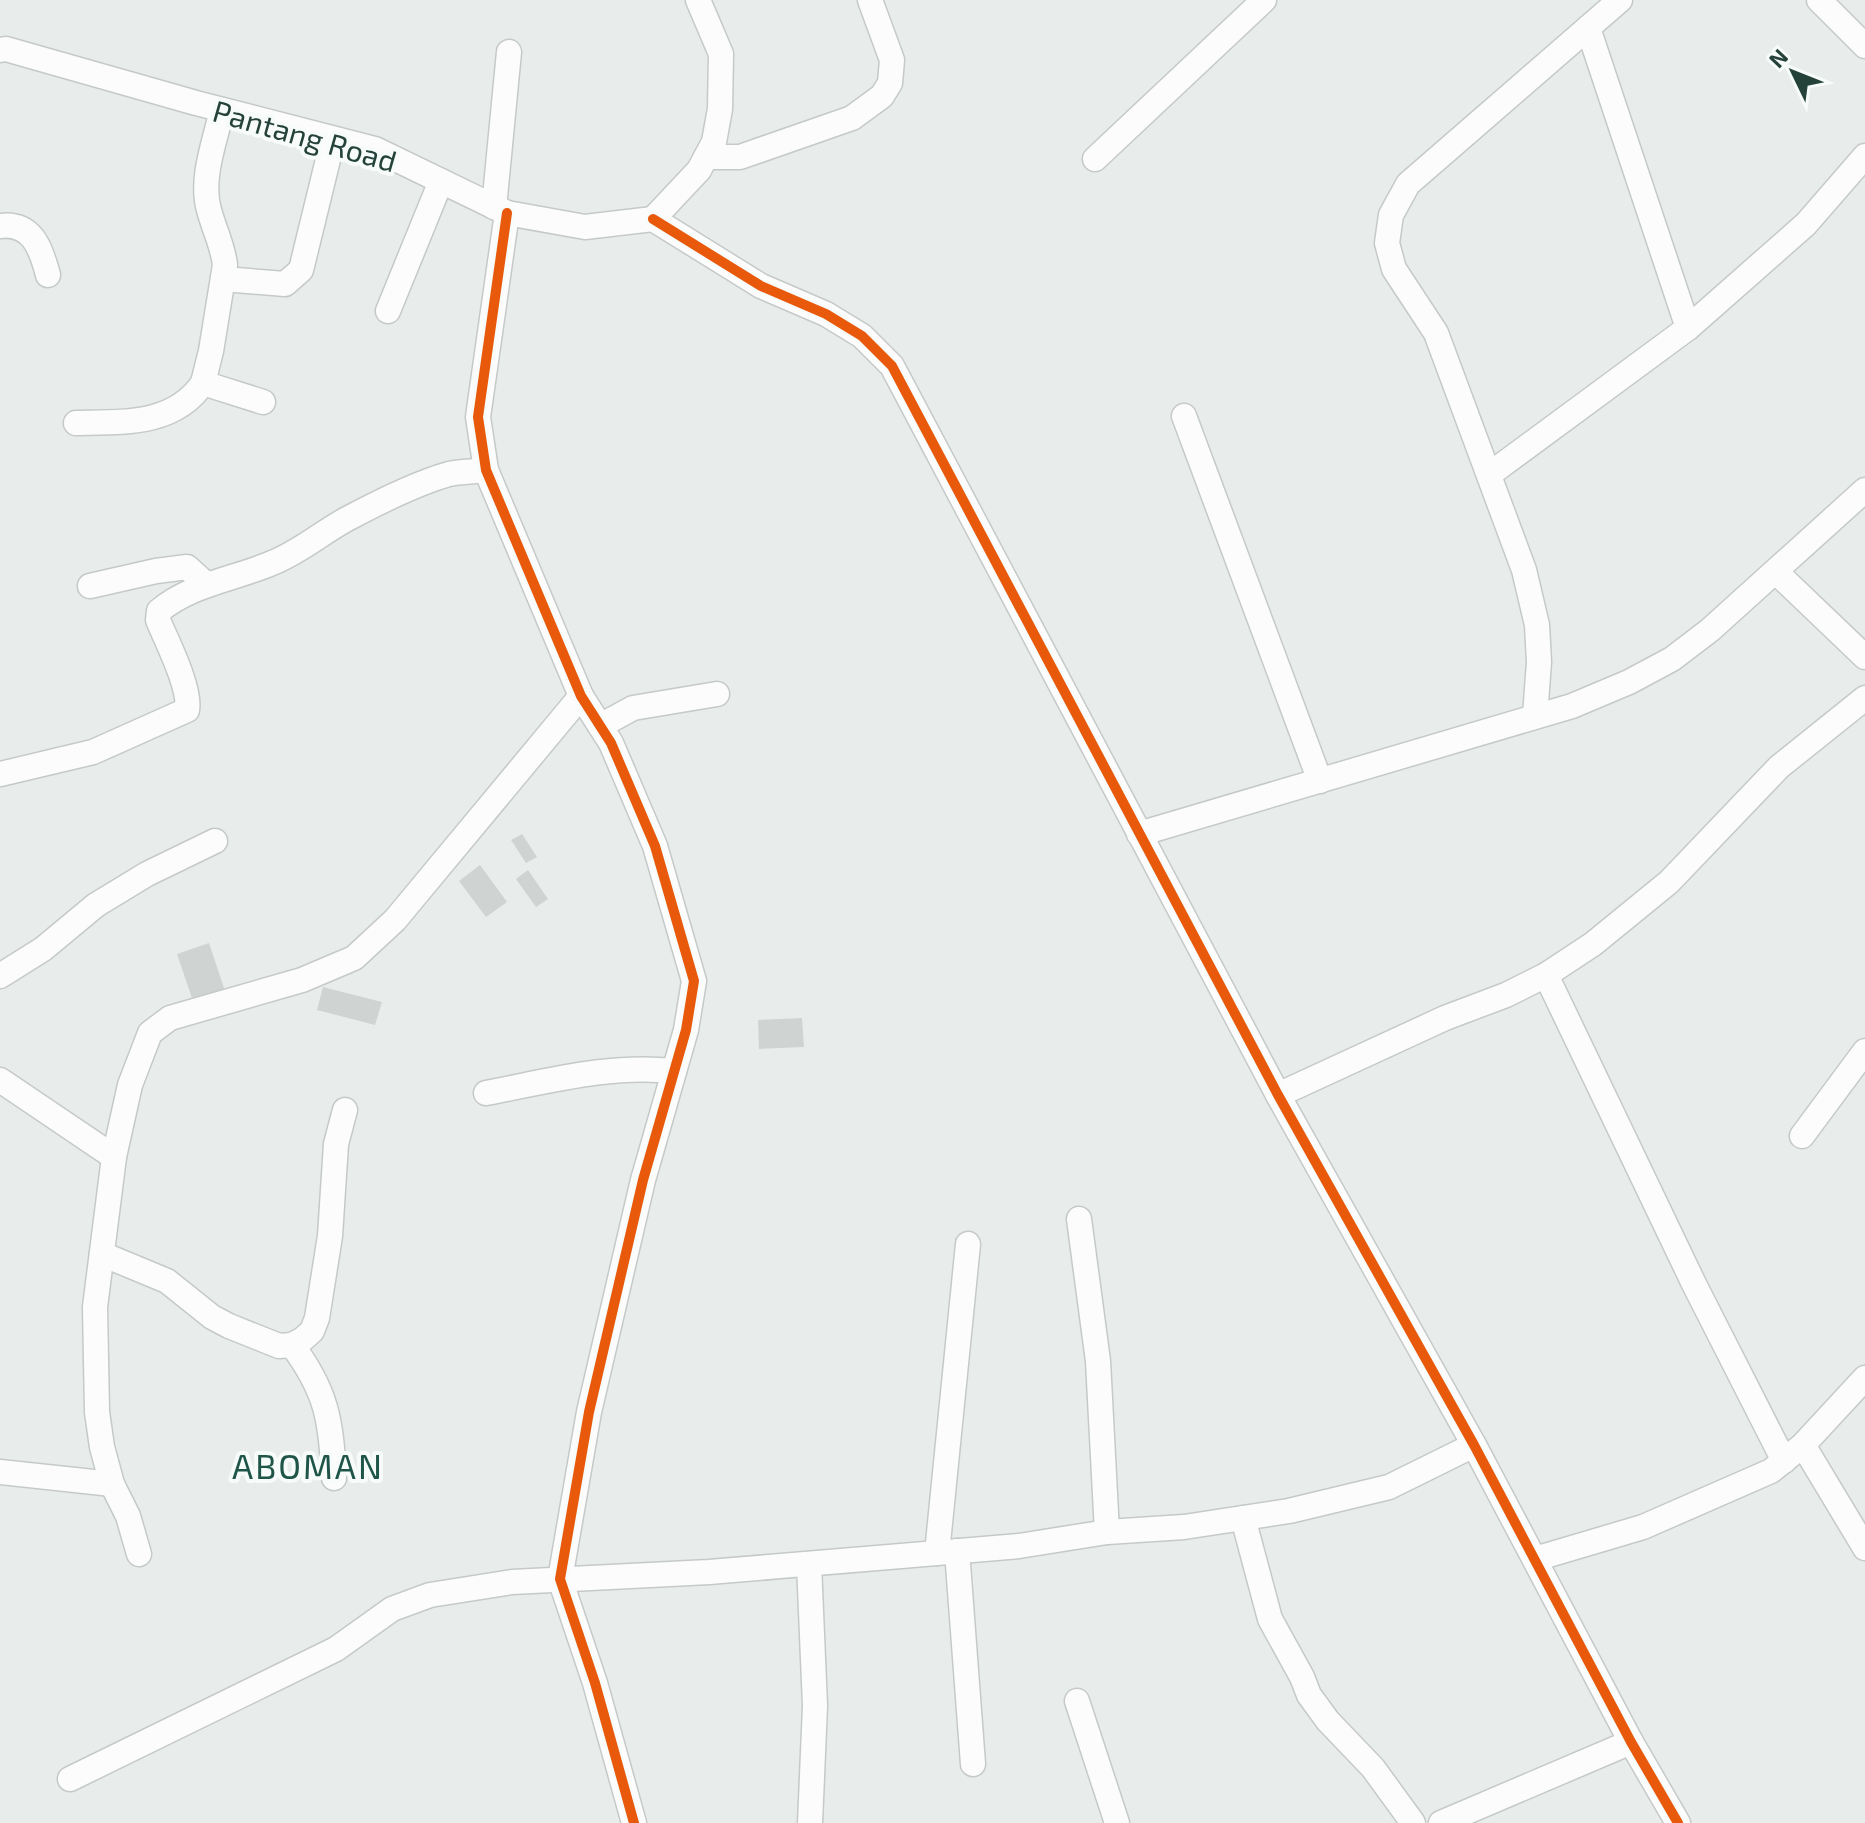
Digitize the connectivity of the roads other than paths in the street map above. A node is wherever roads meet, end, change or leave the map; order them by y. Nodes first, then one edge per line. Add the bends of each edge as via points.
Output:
1 (698, 0) edge
2 (870, 0) edge
3 (1264, 0) edge
4 (1620, 0) edge
5 (1819, 0) edge
6 (1588, 28) junction
7 (1865, 46) edge
8 (0, 50) edge
9 (509, 52) dead end
10 (222, 110) junction
11 (333, 139) junction
12 (1865, 156) edge
13 (706, 157) junction
14 (1095, 159) dead end
15 (441, 181) junction
16 (501, 210) junction
17 (653, 219) junction
18 (0, 226) edge
19 (48, 275) dead end
20 (223, 279) junction
21 (388, 311) dead end
22 (1688, 328) junction
23 (203, 383) junction
24 (263, 402) dead end
25 (1184, 416) dead end
26 (76, 423) dead end
27 (486, 470) junction
28 (1490, 474) junction
29 (1865, 490) edge
30 (1776, 572) junction
31 (207, 585) junction
32 (90, 586) dead end
33 (1865, 657) edge
34 (717, 694) dead end
35 (581, 696) junction
36 (1865, 698) edge
37 (1535, 716) junction
38 (600, 726) junction
39 (0, 774) edge
40 (1320, 781) junction
41 (1139, 834) junction
42 (215, 841) dead end
43 (1546, 975) junction
44 (0, 976) edge
45 (1865, 1051) edge
46 (674, 1071) junction
47 (0, 1080) edge
48 (486, 1093) dead end
49 (1278, 1095) junction
50 (345, 1110) dead end
51 (1802, 1136) dead end
52 (114, 1157) junction
53 (1079, 1219) dead end
54 (968, 1244) dead end
55 (102, 1254) junction
56 (292, 1345) junction
57 (1865, 1378) edge
58 (1474, 1445) junction
59 (1803, 1445) junction
60 (1784, 1461) junction
61 (0, 1472) edge
62 (334, 1478) dead end
63 (112, 1484) junction
64 (1243, 1518) junction
65 (1107, 1532) junction
66 (1865, 1548) edge
67 (947, 1552) junction
68 (139, 1554) dead end
69 (1535, 1559) junction
70 (809, 1564) junction
71 (560, 1579) junction
72 (1077, 1701) dead end
73 (1631, 1742) junction
74 (973, 1764) dead end
75 (70, 1779) dead end
76 (634, 1823) edge
77 (810, 1823) edge
78 (1117, 1823) edge
79 (1413, 1823) edge
80 (1441, 1823) edge
81 (1678, 1823) edge

1 - 13 street via 721,54 720,109
2 - 13 street via 892,60 890,83 882,96 852,118 740,157
3 - 14 street
4 - 6 street
5 - 7 street
6 - 22 street
6 - 28 street via 1408,184 1391,215 1387,243 1394,269 1436,333
8 - 10 street, Pantang Road
9 - 16 street
10 - 11 street, Pantang Road
10 - 20 street via 207,185 208,207 223,253
11 - 15 street, Pantang Road via 375,149
11 - 20 street via 301,270 285,284
12 - 22 street via 1806,224
13 - 17 street
15 - 16 street, Pantang Road
15 - 21 street
16 - 17 street, Pantang Road via 585,227
16 - 27 street via 478,417
17 - 41 street via 761,286 862,336 892,366
18 - 19 street via 20,227 32,235
20 - 23 street
22 - 28 street
23 - 24 street
23 - 26 street via 189,401 156,417
25 - 40 street
27 - 31 street via 450,474 405,492 271,564
27 - 35 street
28 - 37 street via 1537,625
29 - 30 street
30 - 33 street
30 - 37 street via 1672,659 1572,706
31 - 32 street via 187,567
31 - 39 street via 159,611 187,710 93,752
34 - 38 street via 633,708
35 - 38 street
35 - 52 street via 395,920 354,958 302,980 170,1018 150,1033 130,1085
36 - 43 street via 1779,767 1669,882
37 - 40 street
38 - 46 street via 655,846 694,981
40 - 41 street
41 - 49 street
42 - 44 street via 96,905
43 - 49 street
43 - 60 street
45 - 51 street
46 - 48 street via 600,1071
46 - 71 street via 589,1412
47 - 52 street
49 - 58 street
50 - 56 street via 336,1144 330,1236 317,1318 312,1331
52 - 55 street
53 - 65 street via 1098,1361
54 - 67 street
55 - 56 street via 167,1281 221,1322 279,1346
55 - 63 street via 95,1307 97,1412
56 - 62 street via 316,1381 331,1426
57 - 59 street
58 - 64 street via 1389,1487
58 - 69 street
59 - 60 street
59 - 66 street
60 - 69 street via 1643,1527
61 - 63 street
63 - 68 street
64 - 65 street
64 - 79 street via 1270,1619 1309,1695
65 - 67 street
67 - 70 street
67 - 74 street
69 - 73 street
70 - 71 street
70 - 77 street via 815,1706
71 - 75 street via 430,1595 392,1609 336,1649
71 - 76 street
72 - 78 street
73 - 80 street
73 - 81 street

